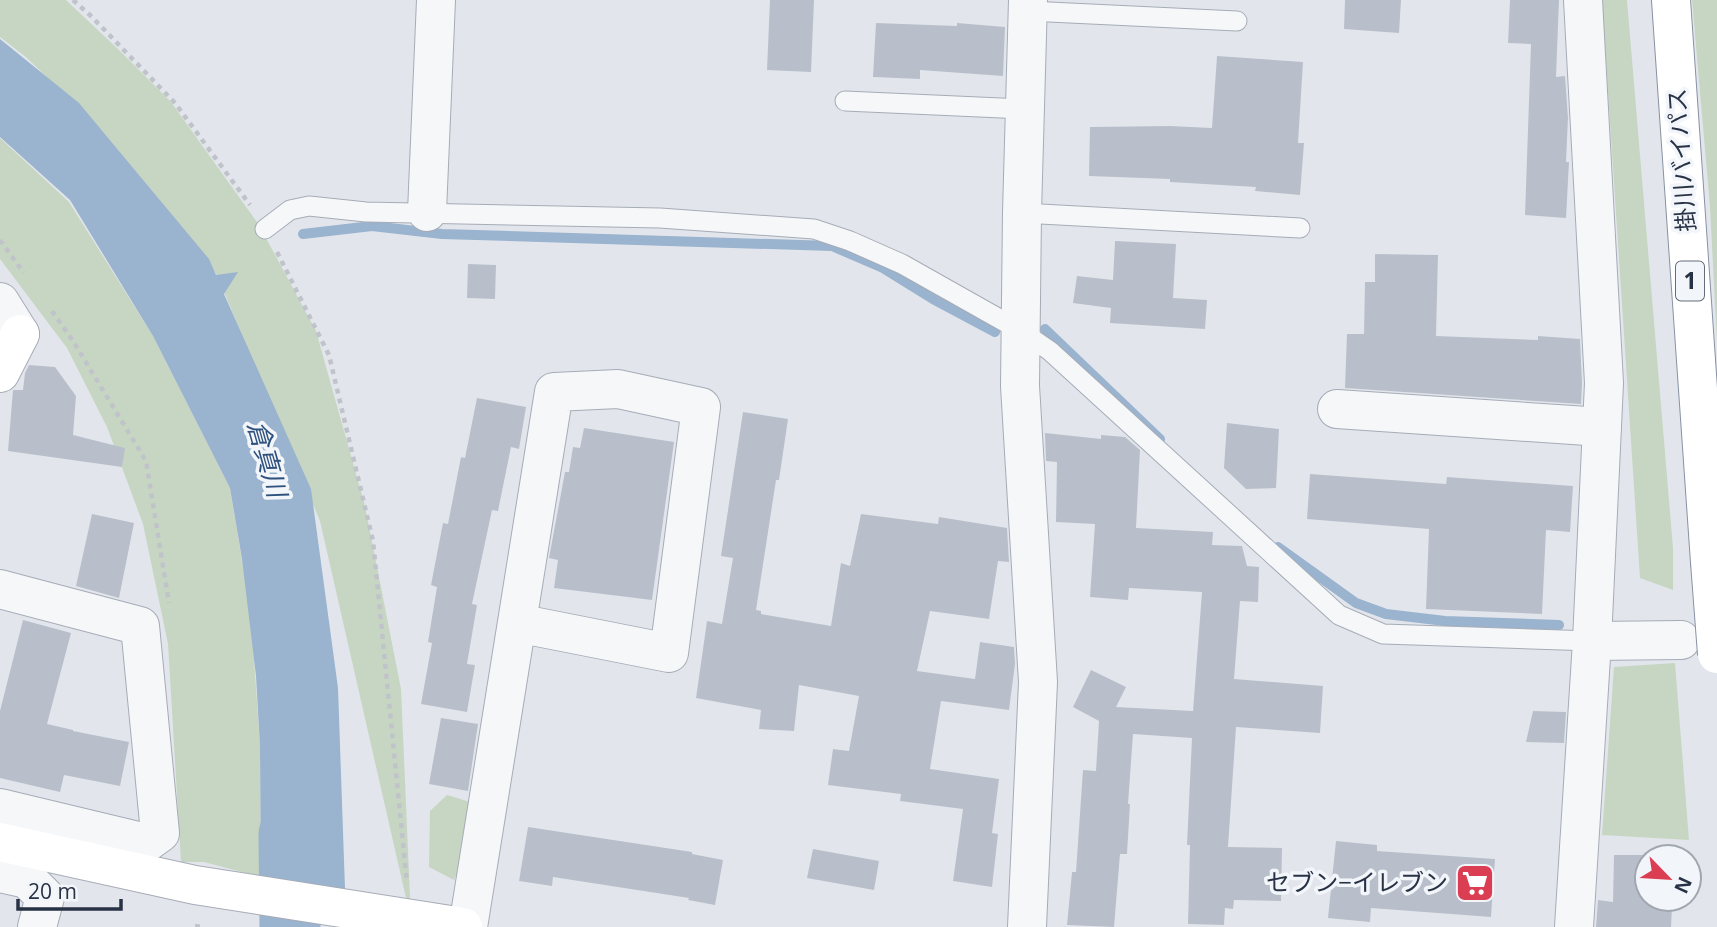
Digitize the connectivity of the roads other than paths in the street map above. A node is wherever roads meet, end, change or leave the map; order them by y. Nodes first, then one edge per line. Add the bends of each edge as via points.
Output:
1 (436, 0) edge
2 (1583, 0) edge
3 (1671, 0) edge
4 (1028, 6) edge
5 (1237, 21) dead end
6 (845, 101) dead end
7 (1025, 109) junction
8 (427, 212) junction
9 (1022, 214) junction
10 (1300, 228) dead end
11 (265, 229) road end
12 (10, 318) edge
13 (1021, 331) junction
14 (0, 373) edge
15 (1337, 409) dead end
16 (1602, 427) junction
17 (0, 589) edge
18 (517, 623) junction
19 (1681, 640) dead end
20 (1591, 641) junction
21 (1717, 654) edge
22 (0, 808) edge
23 (0, 842) edge
24 (0, 873) edge
25 (411, 923) edge
26 (37, 927) edge
27 (466, 927) edge
28 (1027, 927) edge
29 (1574, 927) edge

1 - 8 street
2 - 16 street via 1604,383
3 - 21 main road, 掛川バイパス / 1, bridge
4 - 5 lane
4 - 7 street
6 - 7 lane
7 - 9 street
8 - 11 lane via 309,206 289,210
8 - 13 lane via 660,218 814,229 902,264
9 - 10 lane
9 - 13 street
12 - 14 main road
13 - 20 lane via 1050,351 1339,615 1383,634
13 - 28 street via 1020,386 1038,682
15 - 16 street
16 - 20 street
17 - 22 street via 140,626 160,833 146,843
18 - 18 street via 554,391 618,389 701,407 669,653
18 - 27 street
19 - 20 street
20 - 29 street
23 - 25 main road via 206,887
24 - 26 street via 27,879 45,897
25 - 27 main road

